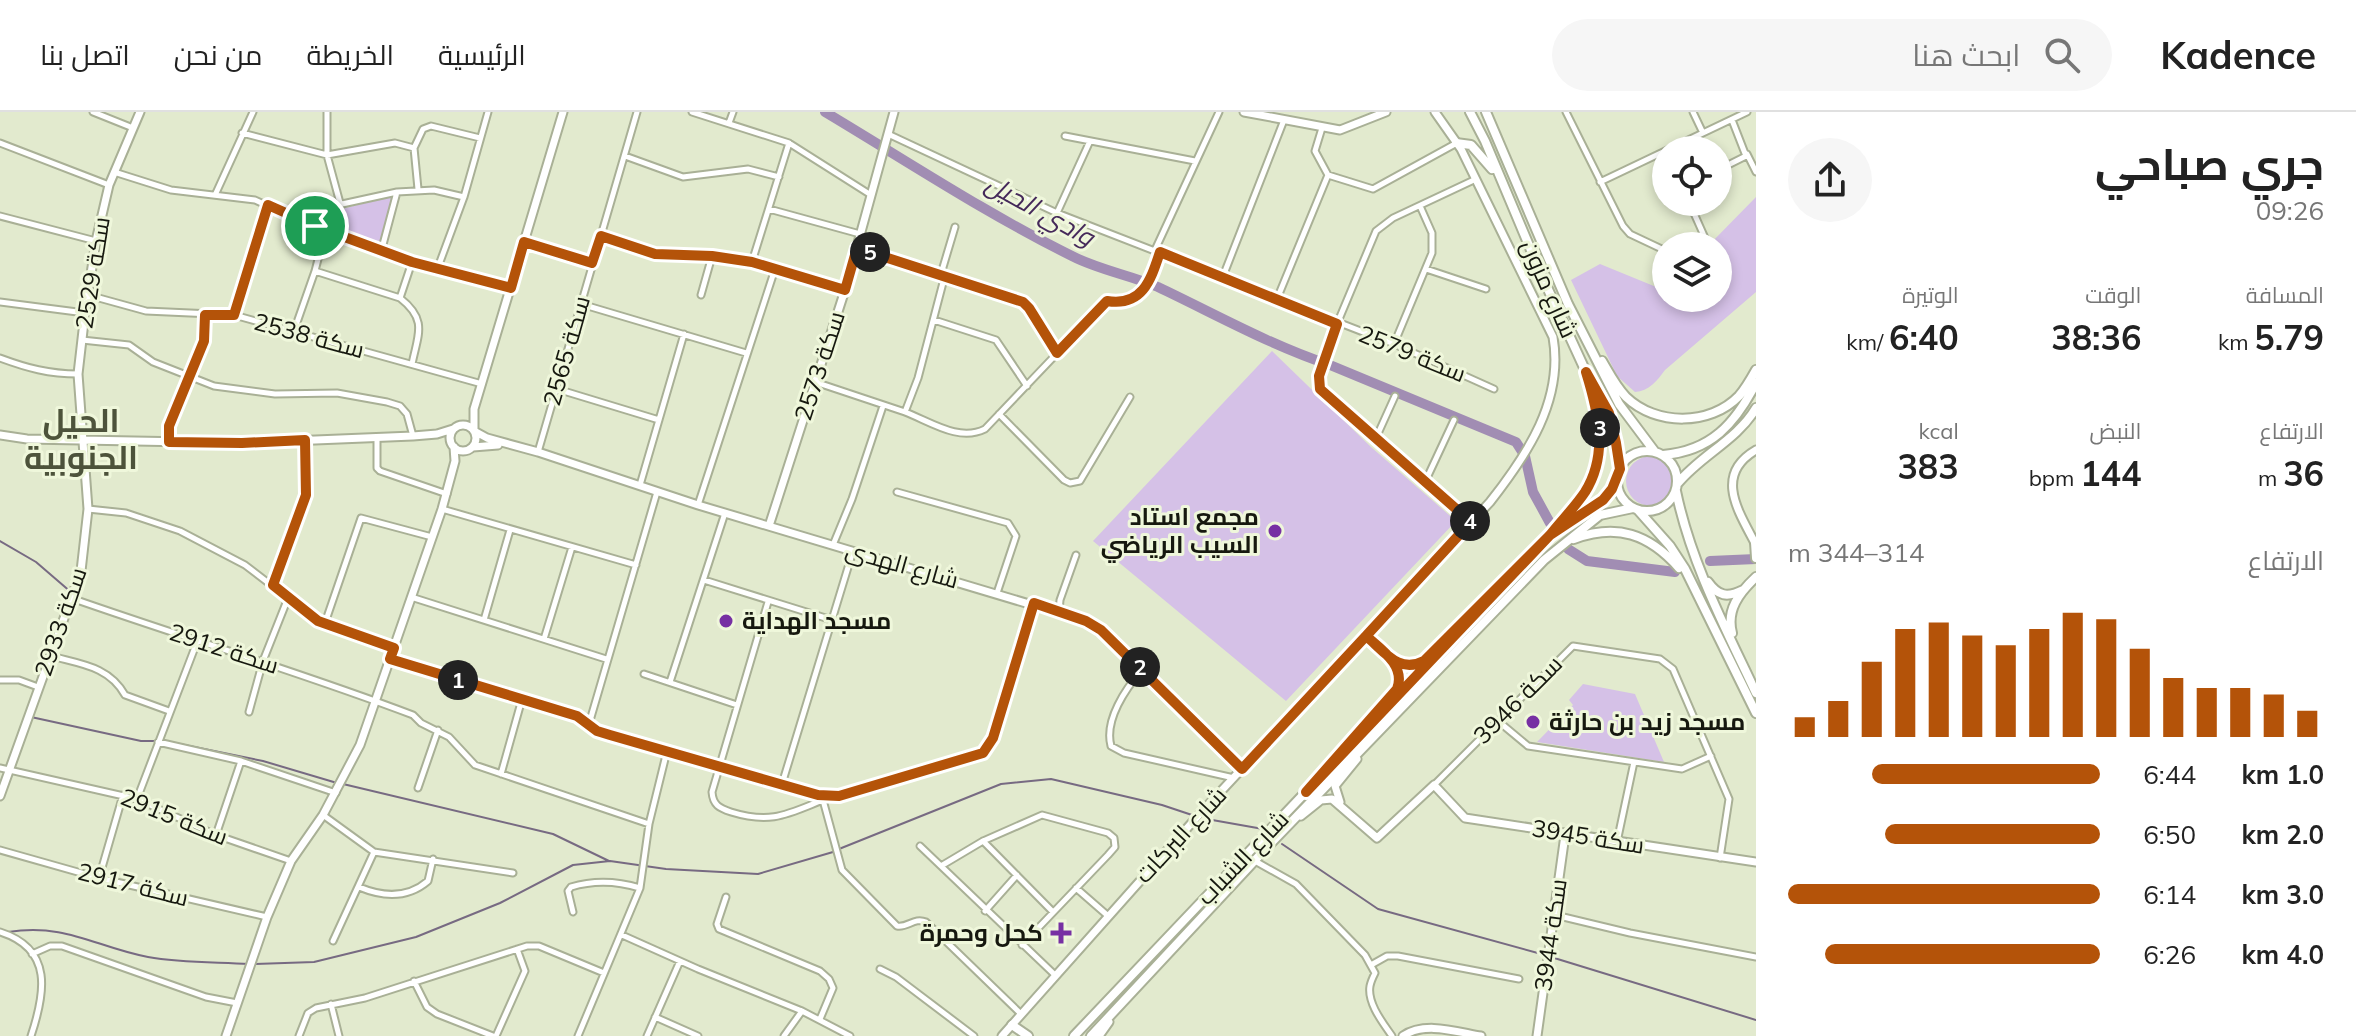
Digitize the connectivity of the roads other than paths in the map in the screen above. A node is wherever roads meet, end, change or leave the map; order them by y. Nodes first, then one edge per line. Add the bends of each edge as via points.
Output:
1 (93, 112) edge
2 (140, 112) edge
3 (253, 112) edge
4 (327, 112) edge
5 (488, 112) edge
6 (563, 112) edge
7 (637, 112) edge
8 (692, 112) edge
9 (733, 112) edge
10 (894, 112) edge
11 (1219, 112) edge
12 (1244, 112) edge
13 (1435, 112) edge
14 (1470, 112) edge
15 (1486, 112) edge
16 (1566, 112) edge
17 (1693, 112) edge
18 (1747, 112) edge
19 (1381, 113) edge
20 (1732, 119) junction
21 (1284, 120) junction
22 (729, 123) junction
23 (133, 128) junction
24 (1322, 128) junction
25 (242, 133) junction
26 (1703, 133) junction
27 (888, 134) junction
28 (1065, 136) dead end
29 (1697, 136) edge
30 (480, 138) junction
31 (1090, 141) junction
32 (0, 143) edge
33 (789, 143) junction
34 (1456, 143) junction
35 (1473, 147) junction
36 (414, 148) junction
37 (1746, 153) junction
38 (327, 155) junction
39 (625, 156) junction
40 (1465, 157) junction
41 (1652, 157) edge
42 (1195, 161) junction
43 (1732, 164) edge
44 (114, 172) junction
45 (1756, 172) edge
46 (1328, 175) junction
47 (779, 177) junction
48 (1476, 179) junction
49 (1600, 182) junction
50 (109, 185) junction
51 (418, 189) junction
52 (397, 192) junction
53 (216, 193) junction
54 (872, 196) junction
55 (464, 197) junction
56 (340, 203) junction
57 (1510, 203) junction
58 (268, 205) junction
59 (1420, 206) junction
60 (769, 209) junction
61 (1057, 213) junction
62 (0, 216) edge
63 (315, 226) junction
64 (955, 227) dead end
65 (325, 232) junction
66 (861, 234) junction
67 (601, 236) junction
68 (96, 241) junction
69 (524, 242) junction
70 (1652, 244) edge
71 (857, 248) junction
72 (1157, 251) junction
73 (381, 252) junction
74 (712, 256) junction
75 (412, 262) junction
76 (752, 262) junction
77 (592, 263) junction
78 (775, 269) junction
79 (1426, 269) junction
80 (437, 270) junction
81 (315, 271) junction
82 (943, 275) junction
83 (1222, 279) junction
84 (511, 288) junction
85 (1486, 289) dead end
86 (845, 290) junction
87 (88, 295) junction
88 (701, 295) dead end
89 (400, 298) junction
90 (1277, 299) junction
91 (0, 302) edge
92 (581, 304) junction
93 (85, 313) junction
94 (205, 315) junction
95 (234, 315) junction
96 (934, 320) junction
97 (1337, 324) junction
98 (294, 331) junction
99 (684, 334) junction
100 (82, 340) junction
101 (1586, 340) junction
102 (1394, 344) junction
103 (746, 353) junction
104 (1057, 353) junction
105 (0, 358) edge
106 (412, 364) junction
107 (1756, 370) edge
108 (1586, 372) junction
109 (78, 374) junction
110 (189, 378) junction
111 (815, 382) junction
112 (1756, 383) edge
113 (482, 384) junction
114 (1027, 386) junction
115 (557, 389) junction
116 (1494, 389) dead end
117 (1395, 396) dead end
118 (1130, 397) dead end
119 (883, 406) junction
120 (1756, 408) edge
121 (905, 412) junction
122 (999, 414) junction
123 (660, 420) junction
124 (1454, 420) dead end
125 (1756, 423) edge
126 (456, 427) junction
127 (1738, 429) junction
128 (475, 431) junction
129 (0, 435) edge
130 (413, 436) junction
131 (377, 437) junction
132 (1376, 438) junction
133 (305, 440) junction
134 (82, 441) junction
135 (169, 442) junction
136 (453, 446) junction
137 (512, 446) junction
138 (471, 449) junction
139 (1756, 450) edge
140 (538, 452) junction
141 (1659, 453) junction
142 (1620, 469) junction
143 (1426, 480) junction
144 (1617, 480) junction
145 (451, 481) junction
146 (640, 485) junction
147 (1677, 487) junction
148 (657, 492) junction
149 (897, 492) dead end
150 (447, 494) junction
151 (698, 505) junction
152 (88, 509) junction
153 (442, 509) junction
154 (1636, 509) junction
155 (725, 513) junction
156 (1471, 522) junction
157 (769, 526) junction
158 (510, 530) junction
159 (1550, 535) junction
160 (432, 537) junction
161 (1755, 543) edge
162 (1562, 544) junction
163 (1689, 544) junction
164 (833, 545) junction
165 (572, 547) junction
166 (853, 551) junction
167 (1076, 555) dead end
168 (1756, 558) edge
169 (636, 565) junction
170 (1756, 567) edge
171 (1755, 579) edge
172 (704, 580) junction
173 (273, 585) junction
174 (1501, 587) junction
175 (1744, 590) junction
176 (997, 593) junction
177 (411, 597) junction
178 (71, 598) junction
179 (288, 598) junction
180 (1701, 598) junction
181 (768, 602) junction
182 (1034, 603) junction
183 (1059, 612) junction
184 (484, 620) junction
185 (832, 620) junction
186 (325, 623) junction
187 (1366, 636) junction
188 (544, 639) junction
189 (197, 642) junction
190 (394, 648) junction
191 (49, 656) junction
192 (390, 659) junction
193 (606, 659) junction
194 (263, 661) junction
195 (1392, 661) junction
196 (1740, 661) junction
197 (1142, 670) junction
198 (644, 674) dead end
199 (0, 680) edge
200 (670, 682) junction
201 (38, 687) junction
202 (1756, 693) edge
203 (522, 699) junction
204 (376, 701) junction
205 (737, 705) junction
206 (169, 711) junction
207 (249, 712) dead end
208 (1756, 713) edge
209 (1498, 721) junction
210 (589, 724) junction
211 (438, 730) junction
212 (1376, 734) junction
213 (158, 742) junction
214 (667, 751) junction
215 (1711, 756) junction
216 (241, 761) junction
217 (1634, 762) junction
218 (719, 765) junction
219 (0, 768) edge
220 (1242, 769) junction
221 (9, 772) junction
222 (501, 774) junction
223 (1234, 778) junction
224 (782, 784) junction
225 (1434, 785) junction
226 (418, 788) dead end
227 (1306, 792) junction
228 (336, 793) junction
229 (123, 795) junction
230 (0, 796) edge
231 (830, 797) junction
232 (137, 799) junction
233 (823, 800) junction
234 (1346, 810) junction
235 (323, 815) junction
236 (649, 824) junction
237 (216, 835) junction
238 (1565, 835) junction
239 (983, 841) junction
240 (1272, 842) junction
241 (1617, 842) junction
242 (920, 846) dead end
243 (0, 850) edge
244 (374, 852) junction
245 (1720, 858) junction
246 (433, 859) junction
247 (291, 861) junction
248 (1255, 861) junction
249 (1756, 862) edge
250 (941, 866) junction
251 (513, 873) dead end
252 (1017, 875) junction
253 (99, 878) junction
254 (359, 887) junction
255 (640, 888) junction
256 (1076, 888) junction
257 (726, 897) dead end
258 (985, 911) junction
259 (573, 912) dead end
260 (1053, 912) junction
261 (1107, 915) junction
262 (1555, 915) junction
263 (267, 917) junction
264 (0, 932) edge
265 (622, 935) junction
266 (333, 941) dead end
267 (1022, 945) junction
268 (517, 949) junction
269 (32, 954) junction
270 (1756, 957) edge
271 (680, 961) junction
272 (1371, 965) junction
273 (880, 969) dead end
274 (604, 973) junction
275 (1055, 975) junction
276 (1519, 979) dead end
277 (414, 981) junction
278 (1138, 986) junction
279 (237, 1003) junction
280 (331, 1004) junction
281 (802, 1011) junction
282 (1021, 1014) junction
283 (655, 1017) junction
284 (820, 1019) junction
285 (1012, 1025) junction
286 (31, 1036) edge
287 (226, 1036) edge
288 (299, 1036) edge
289 (339, 1036) edge
290 (494, 1036) edge
291 (578, 1036) edge
292 (647, 1036) edge
293 (698, 1036) edge
294 (784, 1036) edge
295 (850, 1036) edge
296 (974, 1036) edge
297 (1002, 1036) edge
298 (1028, 1036) edge
299 (1072, 1036) edge
300 (1091, 1036) edge
301 (1099, 1036) edge
302 (1392, 1036) edge
303 (1403, 1036) edge
304 (1481, 1036) edge
305 (1537, 1036) edge

1 - 23 street
2 - 23 street, سكة 2529
3 - 25 street
4 - 38 street
5 - 30 street
6 - 69 street
7 - 39 street, سكة 2565
8 - 22 street
9 - 22 street
10 - 27 street, سكة 2573
11 - 42 street
12 - 21 street
13 - 34 street, شارع البركات
14 - 57 main road, شارع مزون
15 - 101 main road, شارع مزون
16 - 49 street
17 - 26 street
18 - 20 street
19 - 24 street via 1340,130
20 - 26 street
20 - 37 street
21 - 24 street
21 - 83 street
22 - 33 street
23 - 44 street, سكة 2529
24 - 46 street via 1315,151
25 - 38 street
25 - 53 street
26 - 29 street
27 - 54 street, سكة 2573
27 - 61 street, سكة 2579
28 - 31 street
30 - 36 street via 431,126 423,129
30 - 55 street
31 - 42 street
31 - 61 street
32 - 50 street
33 - 47 street
33 - 54 street
34 - 35 main road
34 - 40 street, شارع البركات
34 - 46 street via 1373,189
35 - 40 main road
35 - 57 main road
36 - 38 street via 395,143
36 - 51 street
37 - 43 street
37 - 45 street
38 - 56 street
39 - 47 street via 683,177 748,169
39 - 67 street, سكة 2565
40 - 48 street, شارع البركات
41 - 49 street
42 - 72 street
44 - 50 street, سكة 2529
44 - 53 street via 171,190
46 - 90 street
47 - 60 street
48 - 59 street
48 - 156 street, شارع البركات via 1545,317 1557,369 1525,456
49 - 70 street via 1626,231
50 - 68 street, سكة 2529
51 - 52 street
51 - 55 street
52 - 56 street
52 - 73 street
53 - 58 street
54 - 66 street, سكة 2573
55 - 80 street
56 - 63 street
57 - 108 main road, شارع مزون
58 - 63 street
58 - 95 street
59 - 79 street via 1433,243
59 - 97 street via 1376,231
60 - 66 street
60 - 76 street
61 - 72 street, سكة 2579
62 - 68 street
63 - 65 street
64 - 82 street
65 - 73 street
65 - 81 street
66 - 71 street, سكة 2573
67 - 74 street via 655,254
67 - 77 street, سكة 2565
68 - 87 street, سكة 2529
69 - 77 street
69 - 84 street
71 - 82 street
71 - 86 street, سكة 2573
72 - 83 street, سكة 2579
72 - 104 street via 1154,273 1143,291 1124,301 1107,301
73 - 75 street
74 - 76 street
74 - 88 street
75 - 80 street
75 - 89 street
76 - 78 street
77 - 92 street, سكة 2565
78 - 86 street
78 - 103 street
79 - 85 street
79 - 102 street
80 - 84 street
81 - 89 street
81 - 98 street
82 - 96 street
82 - 104 street via 1023,302
83 - 90 street, سكة 2579
84 - 113 street
86 - 111 street, سكة 2573
87 - 93 street, سكة 2529
87 - 94 street, سكة 2538 via 146,311
89 - 106 street via 412,307 420,326
90 - 97 street, سكة 2579
91 - 93 street
92 - 99 street
92 - 115 street, سكة 2565
93 - 100 street, سكة 2529
94 - 95 street, سكة 2538
94 - 110 street via 204,341
95 - 98 street, سكة 2538
96 - 114 street via 996,340
96 - 121 street
97 - 102 street, سكة 2579
97 - 132 street via 1318,384
98 - 106 street, سكة 2538
99 - 103 street
99 - 123 street
100 - 109 street, سكة 2529
100 - 110 street via 129,345
101 - 107 main road via 1626,398 1675,418 1696,418 1726,405 1740,395
101 - 141 main road, شارع مزون via 1619,404
102 - 116 street, سكة 2579
103 - 151 street
104 - 114 street
105 - 109 street via 53,374
106 - 113 street, سكة 2538
108 - 142 main road, شارع مزون via 1609,413
108 - 159 main road via 1600,428 1596,466 1585,492
109 - 134 street, سكة 2529
110 - 130 street via 249,392 337,393 387,402 407,414
110 - 135 street via 169,426
111 - 119 street
111 - 157 street, سكة 2573
112 - 141 main road via 1726,428 1705,445 1685,453
113 - 126 street via 469,414
113 - 128 street via 472,416
114 - 122 street
115 - 123 street
115 - 140 street, سكة 2565
117 - 132 street
118 - 122 street via 1080,481 1070,483
119 - 121 street
119 - 164 street
120 - 127 main road
121 - 122 street via 961,435 985,429
123 - 146 street
124 - 143 street
125 - 127 main road
126 - 128 street via 467,425
126 - 130 street
126 - 136 street via 450,437
127 - 147 main road via 1702,457
128 - 137 street, شارع الهدى
128 - 138 street
129 - 134 street
130 - 131 street
130 - 136 street
131 - 133 street
131 - 150 street via 380,471
132 - 143 street
133 - 135 street
133 - 173 street via 306,495
134 - 135 street
134 - 152 street, سكة 2933
136 - 138 street
136 - 145 street
137 - 138 street, شارع الهدى
137 - 140 street, شارع الهدى
138 - 145 street
139 - 161 street via 1739,464 1732,489
140 - 146 street, شارع الهدى
141 - 142 main road via 1636,452
141 - 147 main road via 1674,467
142 - 144 main road
143 - 156 street
144 - 154 main road via 1619,493
144 - 159 main road, شارع الشباب via 1603,500
145 - 150 street
146 - 148 street, شارع الهدى
147 - 154 main road via 1665,506 1647,512
147 - 163 main road
148 - 151 street, شارع الهدى
148 - 169 street
149 - 176 street via 1008,523 1016,536
150 - 153 street
151 - 155 street, شارع الهدى
152 - 173 street via 126,513 180,531 221,550
152 - 178 street, سكة 2933 via 85,547
153 - 158 street
153 - 160 street
154 - 162 main road, شارع الشباب via 1600,515
154 - 180 main road via 1670,546
155 - 157 street, شارع الهدى
155 - 172 street
156 - 187 street, شارع البركات
157 - 164 street, شارع الهدى
158 - 165 street
158 - 184 street
159 - 174 main road, شارع الشباب
160 - 177 street
160 - 186 street via 361,518
161 - 168 main road
162 - 180 main road via 1606,531 1642,538 1668,555
162 - 212 main road, شارع الشباب
163 - 175 main road via 1713,589 1731,596
163 - 196 main road
164 - 166 street, شارع الهدى
165 - 169 street
165 - 188 street
166 - 176 street, شارع الهدى
166 - 185 street
167 - 183 street
169 - 193 street
170 - 171 main road
171 - 175 main road
172 - 181 street
172 - 200 street
173 - 179 street
174 - 195 main road via 1424,661 1415,666
174 - 227 main road, شارع الشباب
175 - 196 main road via 1728,620
176 - 182 street, شارع الهدى
177 - 184 street
177 - 190 street
178 - 189 street, سكة 2912
178 - 191 street, سكة 2933
179 - 186 street
179 - 194 street
180 - 208 main road
181 - 185 street
181 - 205 street
182 - 183 street, شارع الهدى
182 - 231 street via 993,738 983,753
183 - 197 street, شارع الهدى via 1101,630
184 - 188 street
185 - 224 street
186 - 190 street
187 - 195 main road
187 - 220 street, شارع البركات
188 - 193 street
189 - 194 street, سكة 2912
189 - 206 street
190 - 192 street
191 - 201 street, سكة 2933
191 - 206 street via 104,671 125,695
192 - 203 street
192 - 204 street
193 - 210 street
194 - 204 street, سكة 2912
194 - 207 street
195 - 227 main road via 1400,673 1397,689
196 - 202 main road
197 - 220 street, شارع الهدى
197 - 223 street via 1121,695 1111,746
198 - 200 street
199 - 201 street
200 - 205 street
201 - 221 street, سكة 2933
203 - 210 street
203 - 222 street
204 - 211 street, سكة 2912
204 - 228 street
205 - 218 street
206 - 213 street
209 - 215 street, سكة 3946 via 1573,646 1660,659 1673,669
209 - 217 street via 1528,746
209 - 225 street, سكة 3946
210 - 214 street
211 - 222 street, سكة 2912 via 475,765
211 - 226 street
212 - 234 street via 1335,786
212 - 240 main road, شارع الشباب
213 - 216 street
213 - 232 street
214 - 218 street
214 - 236 street
215 - 217 street via 1682,769
215 - 245 street, سكة 3946 via 1729,799
216 - 228 street
216 - 237 street
217 - 241 street
218 - 224 street
218 - 233 street via 712,792 719,808 763,819
219 - 221 street, سكة 2915
220 - 223 street, شارع البركات
221 - 229 street, سكة 2915
221 - 230 street, سكة 2933
222 - 236 street, سكة 2912
223 - 261 street, شارع البركات
224 - 231 street
225 - 234 street, سكة 3946 via 1377,838
225 - 238 street, سكة 3945 via 1465,818
227 - 299 main road, شارع الشباب
228 - 235 street
229 - 232 street, سكة 2915
229 - 253 street
231 - 233 street
232 - 237 street, سكة 2915
233 - 282 street via 846,877 897,926 926,922
234 - 240 street via 1332,799 1321,800
235 - 244 street
235 - 247 street
236 - 255 street
237 - 247 street, سكة 2915
238 - 241 street, سكة 3945
238 - 262 street, سكة 3944
239 - 250 street
239 - 252 street
239 - 256 street via 1042,815 1108,833 1115,847
240 - 248 main road, شارع الشباب
241 - 245 street, سكة 3945
242 - 250 street
243 - 253 street, سكة 2917
244 - 246 street
244 - 254 street
245 - 249 street, سكة 3945
246 - 251 street
246 - 254 street via 428,881 411,892 383,895
247 - 263 street
248 - 272 street via 1296,884
248 - 278 main road, شارع الشباب
250 - 258 street
252 - 258 street
252 - 260 street
253 - 263 street, سكة 2917
254 - 266 street
255 - 259 street via 600,881 571,887
255 - 265 street
256 - 260 street
256 - 261 street
257 - 284 street via 719,929 829,979 833,988
258 - 267 street
260 - 267 street
261 - 275 street, شارع البركات
262 - 270 street
262 - 305 street, سكة 3944
263 - 279 street
264 - 269 street
265 - 271 street
265 - 274 street
267 - 275 street
268 - 274 street via 539,946
268 - 277 street
268 - 290 street via 525,971
269 - 279 street via 62,946
269 - 286 street via 43,990
271 - 281 street
271 - 283 street
272 - 276 street via 1398,956
272 - 302 street via 1372,1000
273 - 296 street
274 - 291 street
275 - 282 street, شارع البركات
277 - 280 street
277 - 290 street via 427,1007 437,1014
278 - 300 main road, شارع الشباب
278 - 301 street
279 - 287 street
280 - 288 street via 308,1013
280 - 289 street
281 - 284 street
281 - 294 street
282 - 285 street, شارع البركات
283 - 292 street
283 - 293 street
284 - 295 street
285 - 297 street, شارع البركات
285 - 298 main road
303 - 304 street via 1431,1028

